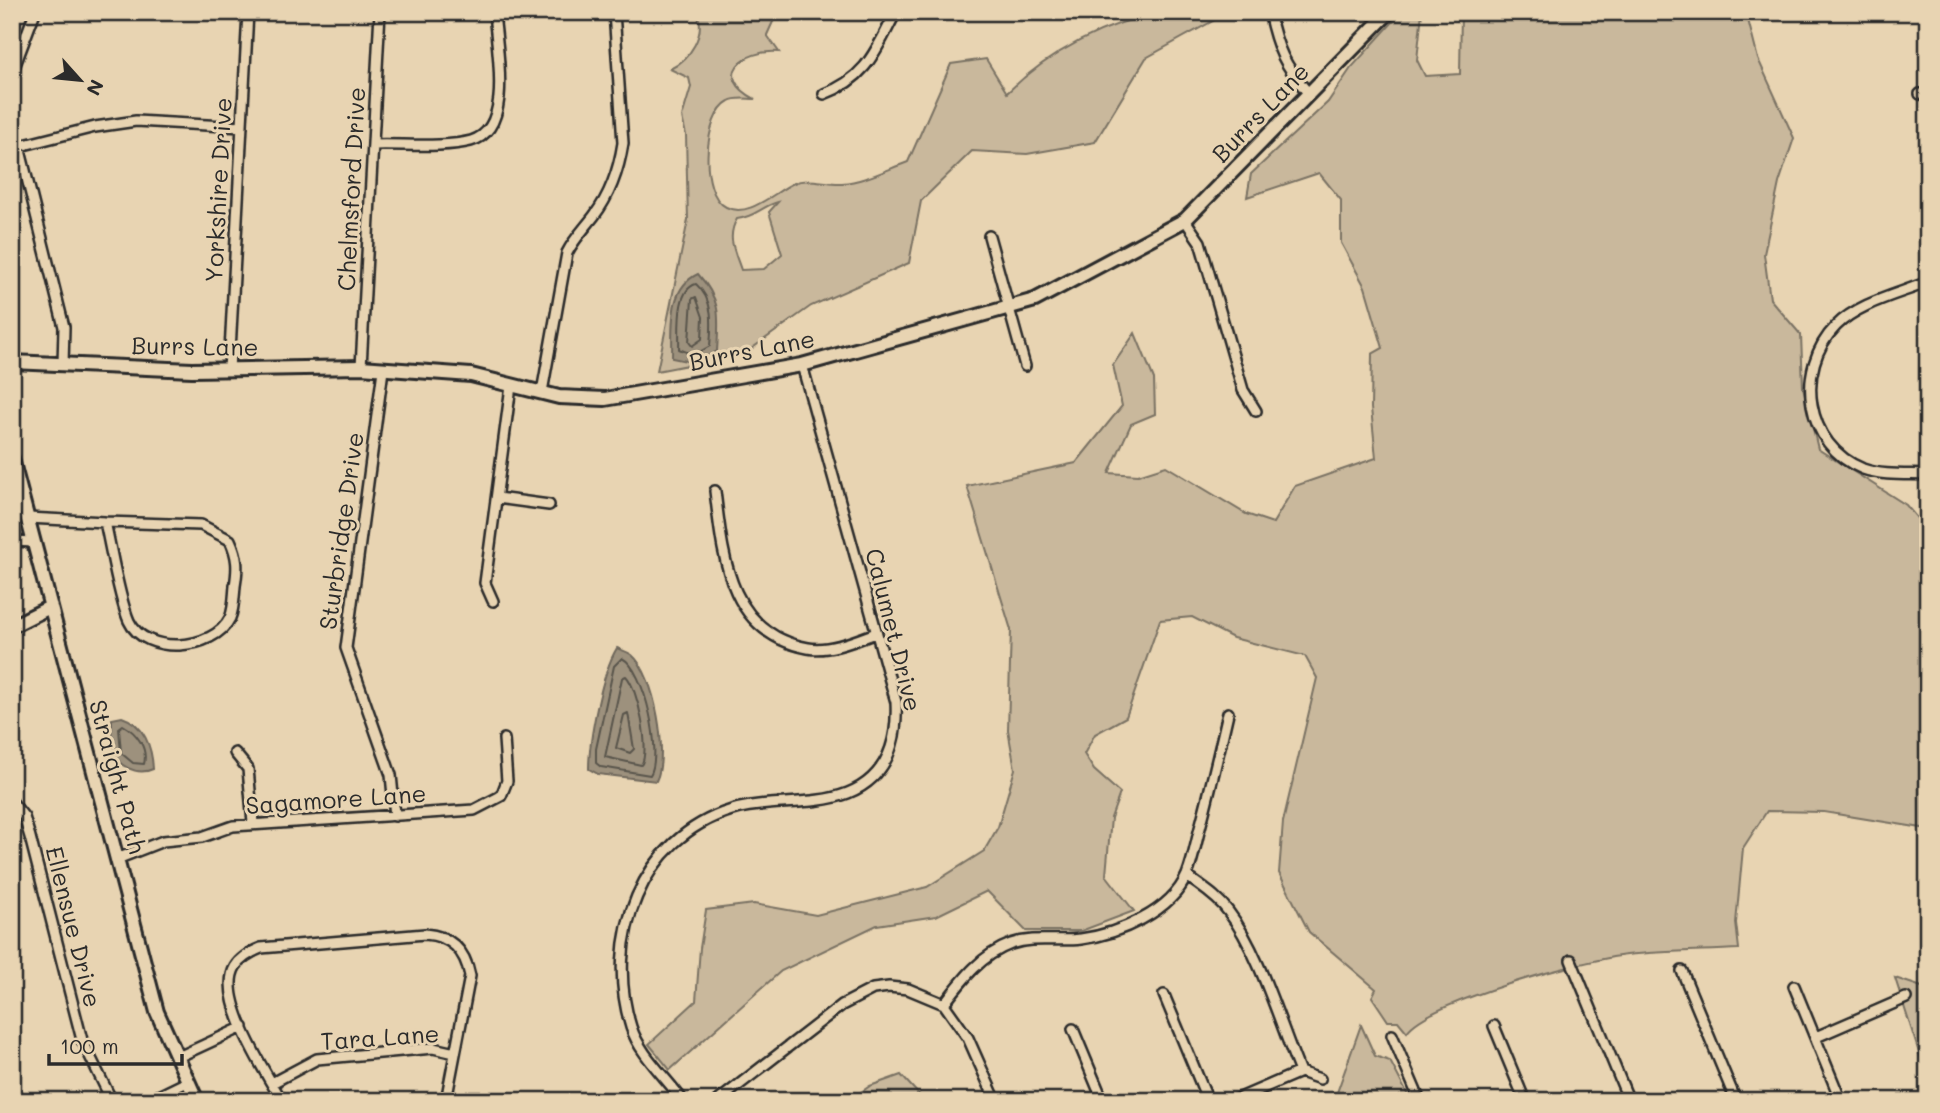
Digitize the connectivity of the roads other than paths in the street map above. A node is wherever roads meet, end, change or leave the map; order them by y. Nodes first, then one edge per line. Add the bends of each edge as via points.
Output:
1 (35, 12) edge
2 (248, 12) edge
3 (380, 12) edge
4 (494, 12) edge
5 (614, 12) edge
6 (896, 12) edge
7 (1269, 12) edge
8 (1389, 12) edge
9 (12, 74) edge
10 (824, 94) dead end
11 (1309, 94) junction
12 (12, 118) edge
13 (242, 127) junction
14 (374, 145) junction
15 (20, 146) junction
16 (1185, 220) junction
17 (989, 236) dead end
18 (1928, 282) edge
19 (1009, 309) junction
20 (12, 362) edge
21 (63, 365) junction
22 (802, 365) junction
23 (1025, 366) dead end
24 (361, 368) junction
25 (229, 370) junction
26 (383, 370) junction
27 (511, 386) junction
28 (542, 393) junction
29 (1256, 411) dead end
30 (12, 459) edge
31 (1928, 475) edge
32 (715, 491) dead end
33 (497, 498) junction
34 (549, 505) dead end
35 (28, 518) junction
36 (104, 522) junction
37 (12, 541) edge
38 (34, 542) junction
39 (493, 601) dead end
40 (50, 607) junction
41 (12, 626) edge
42 (876, 633) junction
43 (1228, 713) dead end
44 (504, 739) dead end
45 (235, 753) dead end
46 (12, 802) edge
47 (395, 816) junction
48 (253, 823) junction
49 (117, 859) junction
50 (1187, 876) junction
51 (1571, 960) dead end
52 (1682, 971) dead end
53 (1794, 986) dead end
54 (1164, 995) dead end
55 (1906, 998) dead end
56 (944, 1004) junction
57 (1494, 1026) dead end
58 (243, 1027) junction
59 (1073, 1029) dead end
60 (1392, 1035) dead end
61 (1816, 1037) junction
62 (455, 1053) junction
63 (176, 1058) junction
64 (1300, 1072) junction
65 (1320, 1079) dead end
66 (187, 1082) junction
67 (272, 1083) junction
68 (112, 1101) edge
69 (148, 1101) edge
70 (197, 1101) edge
71 (282, 1101) edge
72 (446, 1101) edge
73 (683, 1101) edge
74 (718, 1101) edge
75 (996, 1101) edge
76 (1102, 1101) edge
77 (1208, 1101) edge
78 (1233, 1101) edge
79 (1420, 1101) edge
80 (1525, 1101) edge
81 (1629, 1101) edge
82 (1736, 1101) edge
83 (1841, 1101) edge

1 - 9 street
2 - 13 street, Yorkshire Drive
3 - 14 street, Chelmsford Drive
4 - 14 street via 500,99 492,125 472,141
5 - 28 street via 621,159 603,203 567,253
6 - 10 street via 868,65 847,85
7 - 11 street via 1286,67
8 - 11 street, Burrs Lane
11 - 16 street, Burrs Lane
12 - 15 street
13 - 15 street via 136,121
13 - 25 street, Yorkshire Drive
14 - 24 street, Chelmsford Drive
15 - 21 street via 64,327
16 - 19 street, Burrs Lane via 1035,300
16 - 29 street via 1200,242 1243,390
17 - 19 street
18 - 31 street via 1858,310 1837,324 1820,345 1809,397 1826,442 1843,457 1863,469
19 - 22 street, Burrs Lane
19 - 23 street
20 - 21 street, Burrs Lane
21 - 25 street, Burrs Lane
22 - 28 street, Burrs Lane via 605,399
22 - 42 street, Calumet Drive
24 - 25 street, Burrs Lane
24 - 26 street, Burrs Lane
26 - 27 street, Burrs Lane via 471,375
26 - 47 street, Sturbridge Drive via 346,648 391,775
27 - 28 street, Burrs Lane
27 - 33 street
30 - 35 street, Straight Path
32 - 42 street via 724,563 739,602 763,628 810,649
33 - 34 street
33 - 39 street via 485,583
35 - 36 street
35 - 38 street, Straight Path
36 - 36 street via 201,525 230,540 239,566 230,618 221,630 208,639 161,645 144,636 130,623
37 - 38 street
38 - 40 street, Straight Path
40 - 41 street
40 - 49 street, Straight Path
42 - 73 street, Calumet Drive via 896,702 897,729 886,762 870,780 848,793 755,804 712,818 682,836 638,891 626,923 622,988 632,1029
43 - 50 street
44 - 47 street, Sagamore Lane via 507,781 494,801 474,810
45 - 48 street via 248,769
46 - 68 street, Ellensue Drive via 24,817 30,837 82,1040
47 - 48 street, Sagamore Lane
48 - 49 street, Sagamore Lane via 202,837 163,841
49 - 63 street, Straight Path via 157,1012
50 - 56 street via 1168,898 1135,923 1079,939 1011,944 988,956 968,972
50 - 64 street via 1229,912 1249,947
51 - 81 street
52 - 82 street
53 - 61 street
54 - 77 street
55 - 61 street
56 - 74 street via 908,989 873,989 858,995
56 - 75 street via 968,1038
57 - 80 street
58 - 62 street via 230,982 235,966 261,948 442,936 457,946 470,976
58 - 63 street
58 - 67 street
59 - 76 street
60 - 79 street
61 - 83 street
62 - 67 street, Tara Lane via 433,1048 317,1059
62 - 72 street
63 - 66 street, Straight Path
64 - 65 street
64 - 78 street
66 - 69 street
66 - 70 street, Straight Path
67 - 71 street

